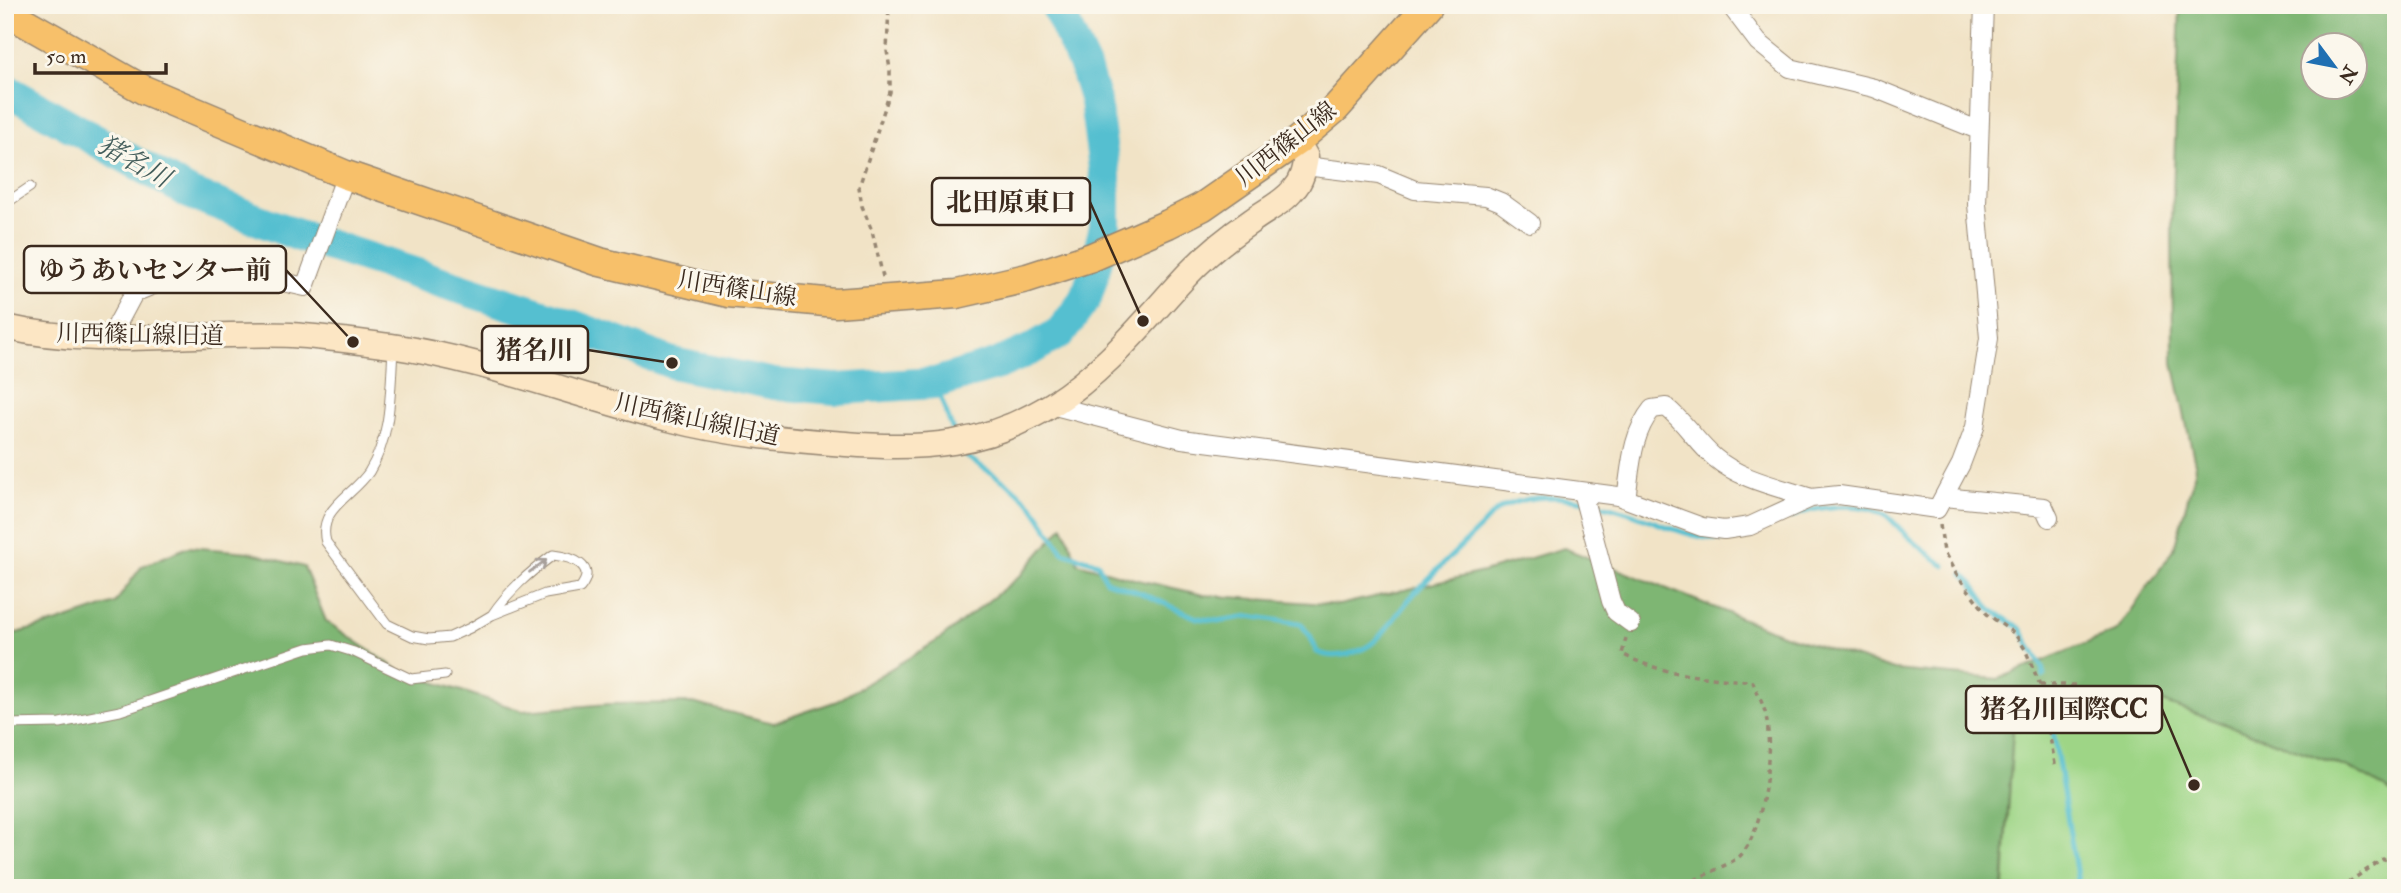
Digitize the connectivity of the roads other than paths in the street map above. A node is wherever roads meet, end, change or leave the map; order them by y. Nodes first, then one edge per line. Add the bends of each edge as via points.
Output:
1 (1428, 5) edge
2 (1730, 5) edge
3 (1984, 5) edge
4 (5, 11) edge
5 (1978, 130) junction
6 (1301, 153) junction
7 (346, 175) junction
8 (30, 187) dead end
9 (5, 204) edge
10 (1530, 223) dead end
11 (5, 327) edge
12 (110, 338) junction
13 (394, 347) junction
14 (1051, 405) junction
15 (1584, 498) junction
16 (1811, 498) junction
17 (1626, 499) junction
18 (1941, 503) junction
19 (2049, 518) dead end
20 (492, 615) junction
21 (1631, 623) road end
22 (445, 675) dead end
23 (5, 724) edge

1 - 6 main road, 川西篠山線
2 - 5 street via 1758,42 1790,68 1874,88
3 - 5 street
4 - 7 main road, 川西篠山線 via 144,90
5 - 18 street via 1977,204 1989,338 1975,427
6 - 7 main road, 川西篠山線 via 1168,224 1092,257 1027,278 957,294 836,303 728,293 600,262
6 - 10 street via 1415,190 1486,196
6 - 14 street, 川西篠山線旧道 via 1303,176 1293,192 1214,247 1101,368
7 - 12 street via 305,288 234,271 195,268 134,293
8 - 9 lane
11 - 12 street, 川西篠山線旧道
12 - 13 street, 川西篠山線旧道 via 291,335
13 - 14 street, 川西篠山線旧道 via 477,363 669,419 798,441 921,446 961,442 997,432
13 - 20 lane via 387,431 364,480 333,509 323,530 327,542 387,624 412,636 450,637
14 - 15 street via 1182,439
15 - 17 street
15 - 21 street via 1611,601 1616,612
16 - 17 street via 1750,526 1724,530 1702,527
16 - 17 street via 1746,477 1716,459 1666,407 1652,409 1635,439
16 - 18 street via 1839,495
18 - 19 street via 2043,507
20 -> 20 lane via 522,578 553,555 581,562 586,572 580,588 545,594
22 - 23 lane via 411,678 331,645 307,648 120,711 60,723

